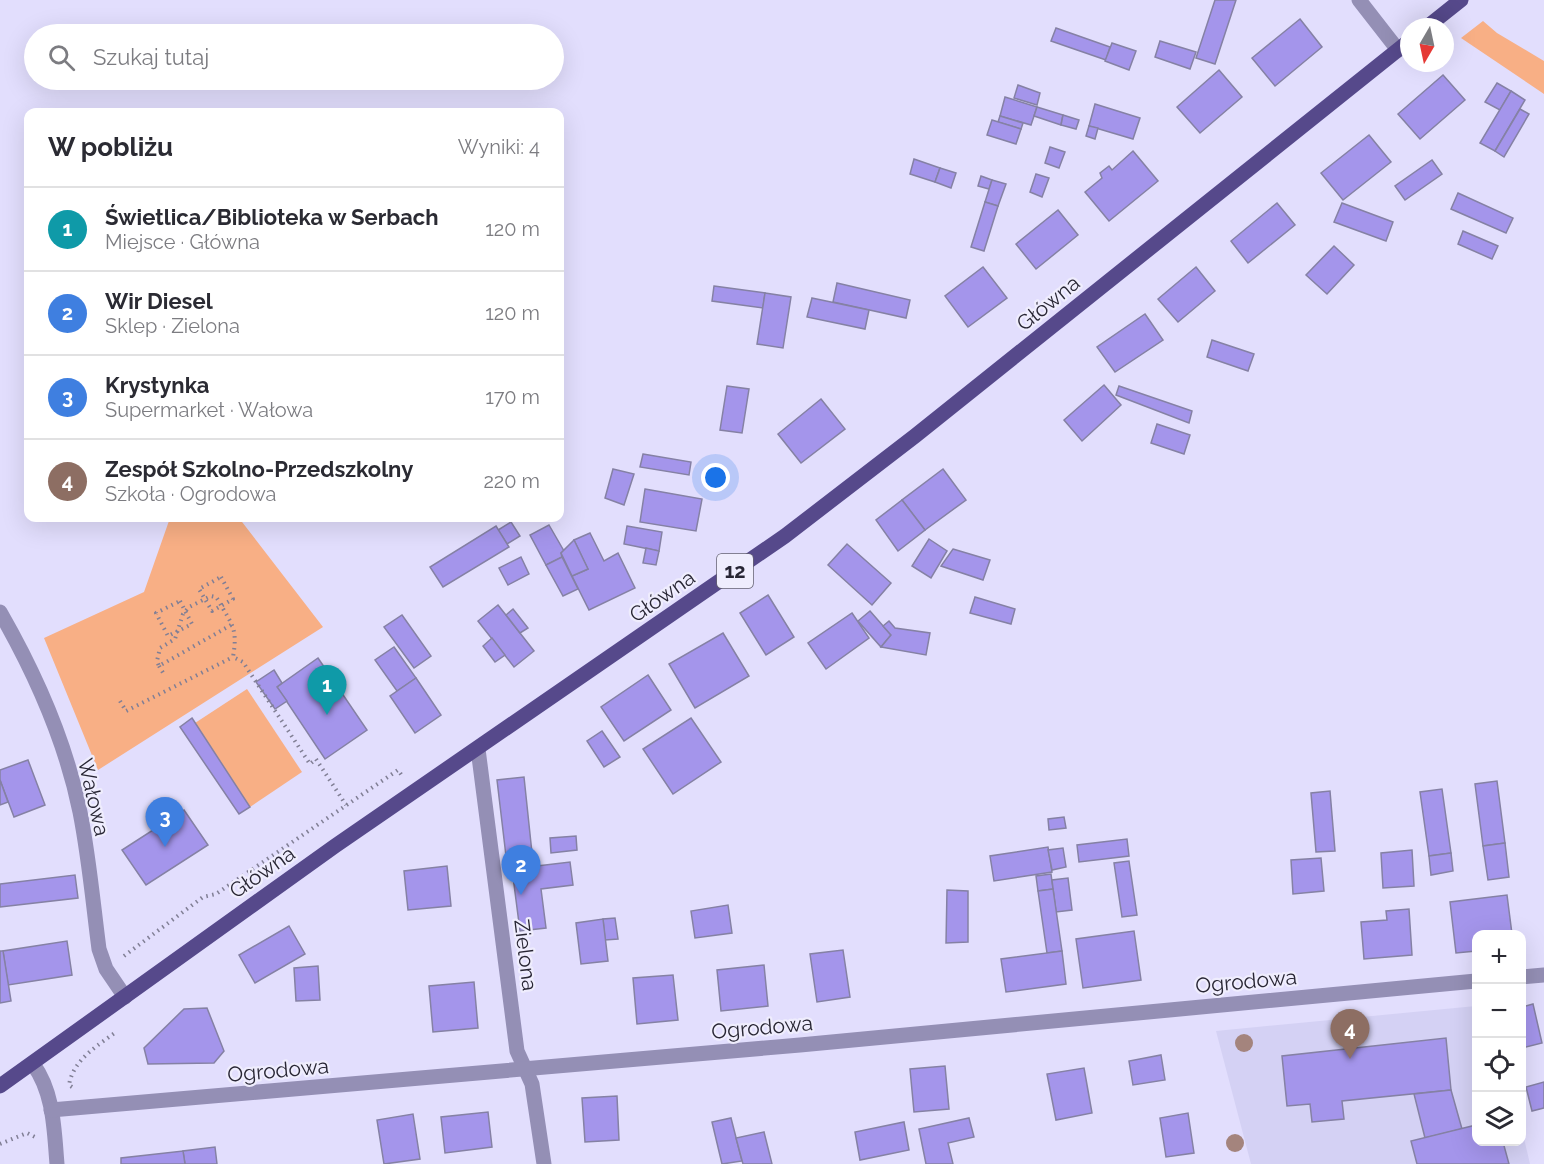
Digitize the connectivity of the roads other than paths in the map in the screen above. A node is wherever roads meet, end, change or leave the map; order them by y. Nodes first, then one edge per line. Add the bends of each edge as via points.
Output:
1 (1359, 0) edge
2 (1461, 0) edge
3 (1438, 18) edge
4 (1400, 41) edge
5 (1400, 48) edge
6 (0, 612) edge
7 (478, 749) junction
8 (1544, 975) edge
9 (1526, 977) edge
10 (1472, 981) edge
11 (125, 997) junction
12 (33, 1064) junction
13 (525, 1068) junction
14 (0, 1086) edge
15 (51, 1110) junction
16 (57, 1164) edge
17 (544, 1164) edge

1 - 4 street
2 - 3 main road
5 - 7 main road, Główna / 12 via 785,536
6 - 11 street, Wałowa via 58,736 80,811 99,948 106,969
7 - 11 main road, Główna / 12
7 - 13 street, Zielona via 517,1051
8 - 9 street
10 - 13 street, Ogrodowa
11 - 12 main road, Główna / 12
12 - 14 main road, Główna / 12
12 - 15 street via 45,1081
13 - 15 street, Ogrodowa
13 - 17 street, Zielona via 532,1084
15 - 16 street

